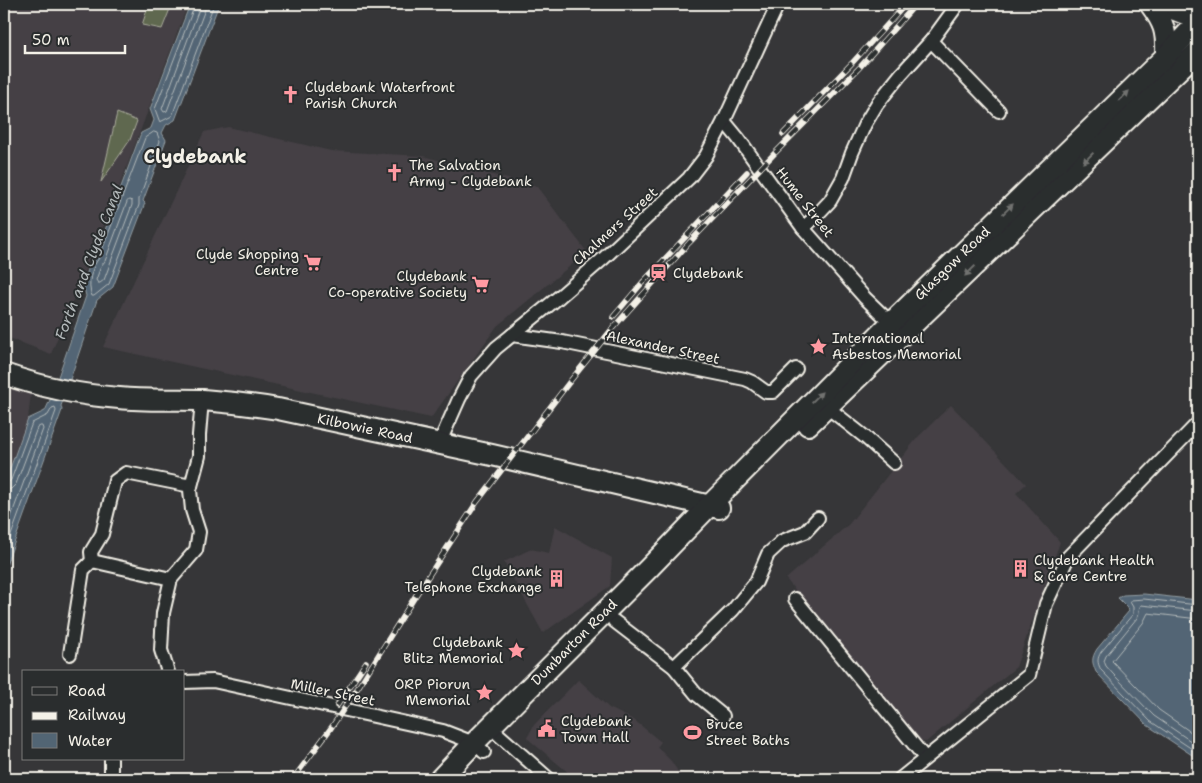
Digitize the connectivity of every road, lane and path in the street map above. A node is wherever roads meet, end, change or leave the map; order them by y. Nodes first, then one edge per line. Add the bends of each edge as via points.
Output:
1 (778, 4) edge
2 (958, 4) edge
3 (1150, 4) edge
4 (1158, 4) edge
5 (1198, 21) edge
6 (931, 41) junction
7 (1198, 51) edge
8 (1166, 56) junction
9 (999, 111) dead end
10 (724, 121) junction
11 (803, 228) junction
12 (896, 329) junction
13 (512, 335) junction
14 (796, 369) dead end
15 (4, 374) edge
16 (202, 400) junction
17 (827, 407) junction
18 (1198, 423) edge
19 (439, 444) junction
20 (894, 463) dead end
21 (191, 486) junction
22 (716, 508) junction
23 (818, 518) dead end
24 (92, 561) junction
25 (171, 578) junction
26 (795, 599) dead end
27 (614, 620) junction
28 (70, 654) dead end
29 (674, 667) junction
30 (167, 670) edge
31 (185, 682) edge
32 (723, 716) dead end
33 (499, 736) junction
34 (479, 747) junction
35 (925, 758) junction
36 (111, 760) edge
37 (111, 779) edge
38 (440, 779) edge
39 (458, 779) edge
40 (549, 779) edge
41 (900, 779) edge

1 - 10 street, Chalmers Street
2 - 6 street
3 - 8 main road via 1165,29
4 - 5 street
5 - 8 main road, Glasgow Road
6 - 9 street
6 - 11 street via 877,104 830,201
7 -> 12 main road, Glasgow Road
12 -> 8 main road, Glasgow Road
10 - 11 street, Hume Street
10 - 13 street, Chalmers Street via 706,156 689,178 604,258
11 - 12 street, Hume Street
12 - 17 main road, Glasgow Road
22 -> 12 main road, Glasgow Road
13 - 14 street, Alexander Street via 744,379 766,392 773,392
13 - 19 street, Chalmers Street via 471,376
15 - 16 main road, Kilbowie Road via 32,384 117,398
16 - 19 main road, Kilbowie Road via 278,409
16 - 21 street via 199,456
17 - 20 street
17 - 22 main road, Glasgow Road
18 - 35 street via 1068,557 1046,604 1029,675
19 - 22 main road, Kilbowie Road
21 - 24 street via 126,473 115,481 102,534 91,552
21 - 25 street via 192,510 199,532 196,550
22 - 27 main road, Dumbarton Road
22 - 34 main road, Dumbarton Road via 649,568
23 - 29 street via 805,532 782,541 768,554 756,582 733,610
24 - 25 street
24 - 28 street via 83,570
25 - 30 street via 163,613 161,650
26 - 35 street
27 - 29 street
27 - 33 main road, Dumbarton Road
29 - 32 street via 696,694
31 - 34 street, Miller Street via 214,681 443,731
33 - 34 main road, Dumbarton Road
33 - 40 street
34 - 38 main road, Dumbarton Road
34 - 39 main road, Dumbarton Road
35 - 41 street
36 - 37 street

